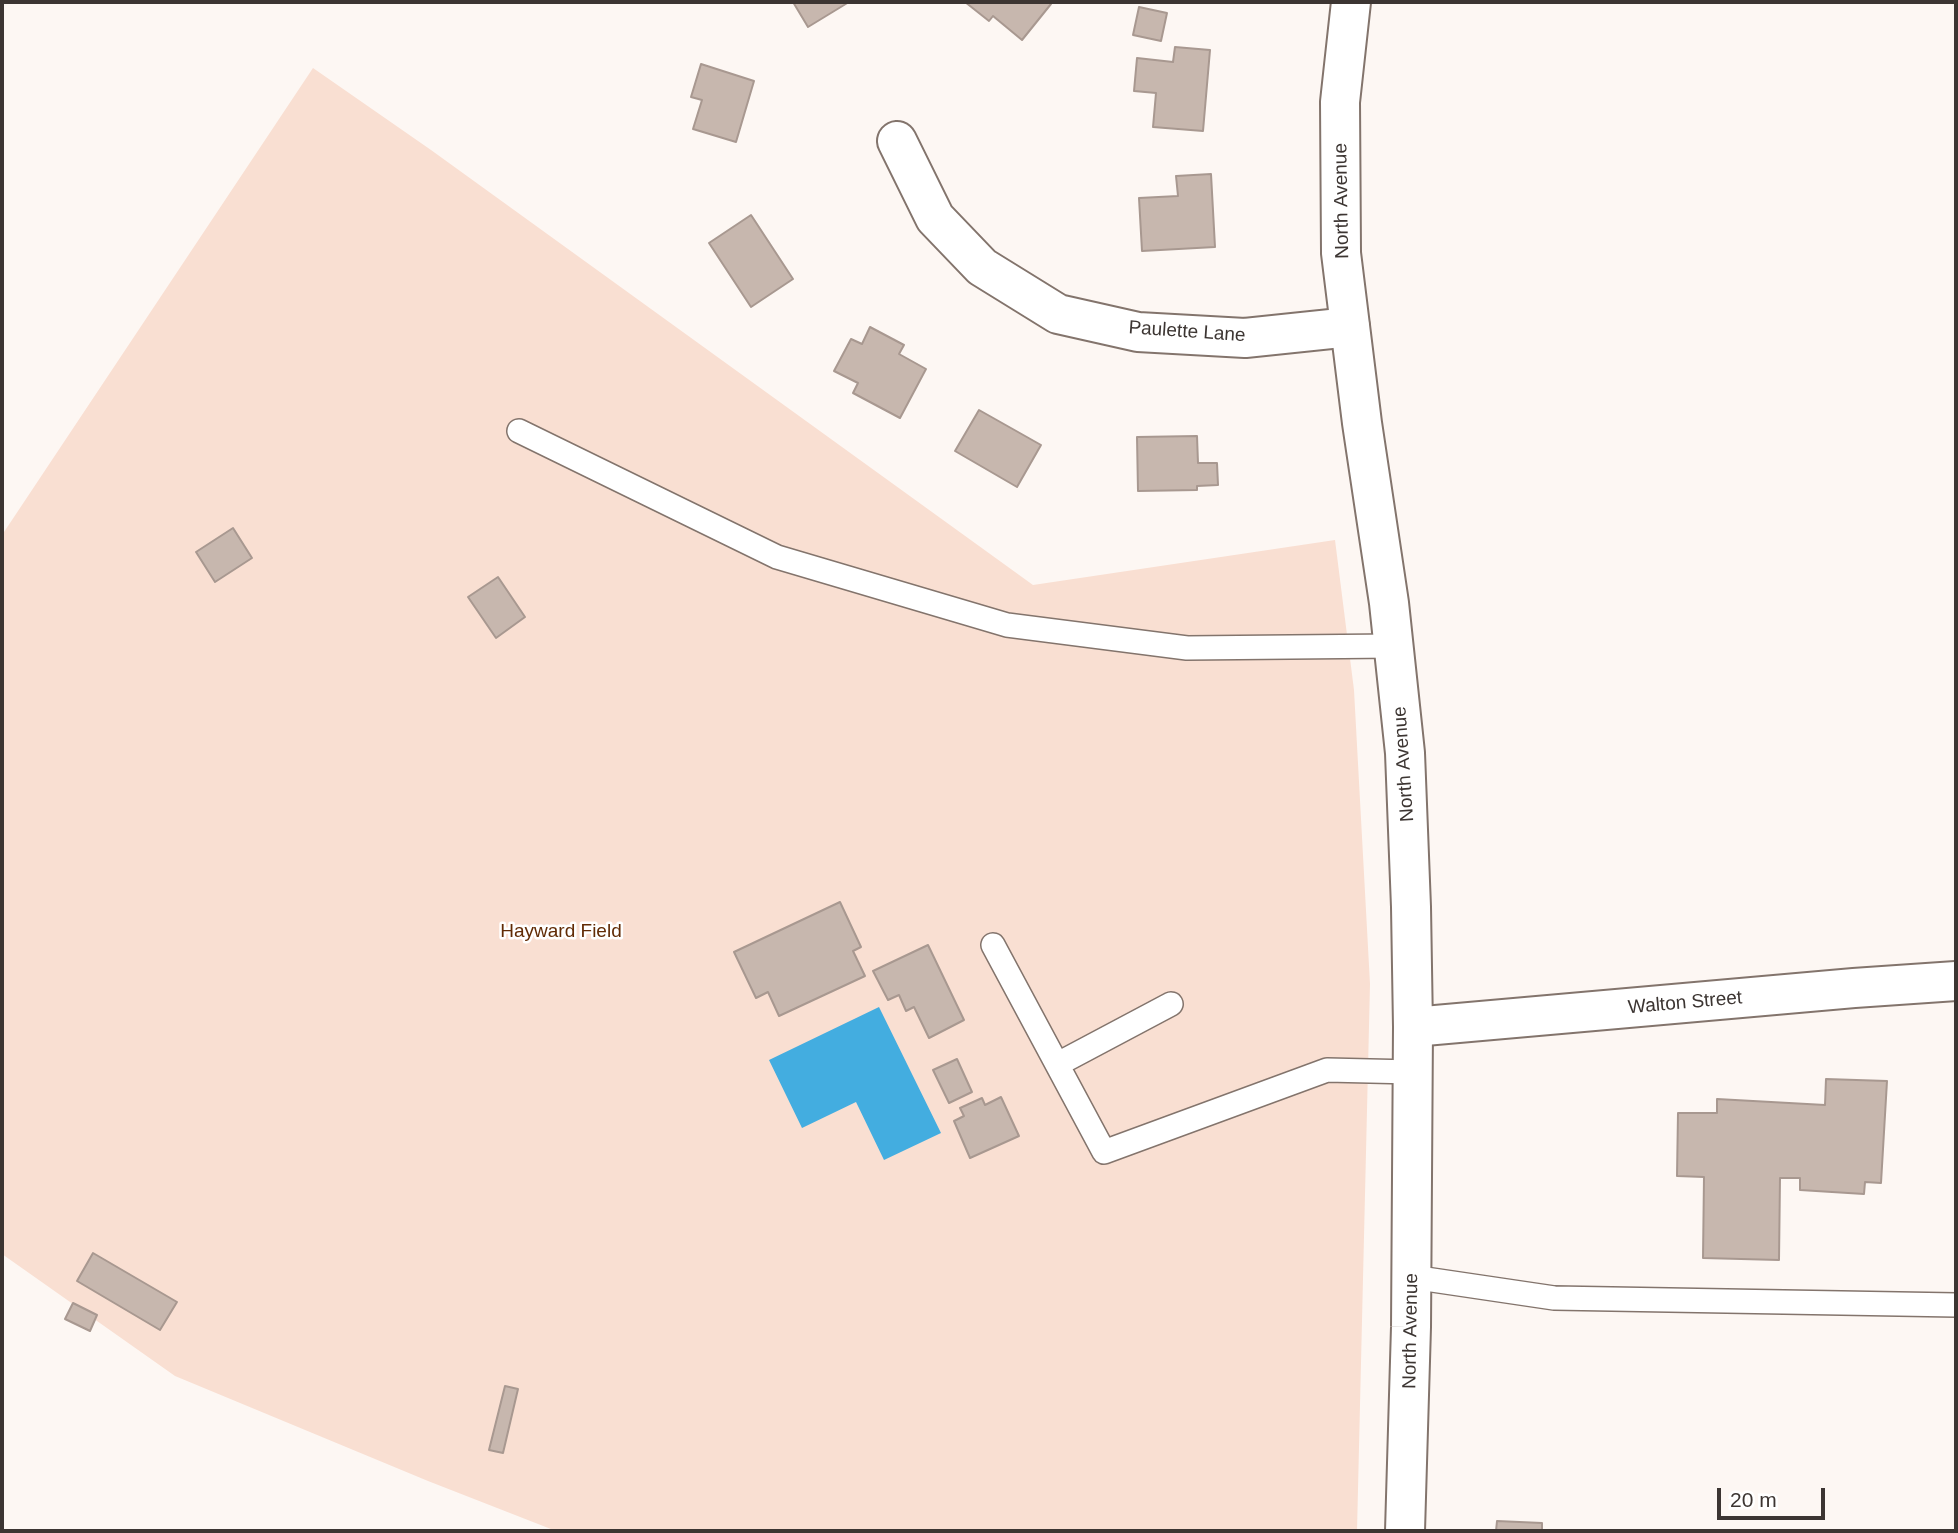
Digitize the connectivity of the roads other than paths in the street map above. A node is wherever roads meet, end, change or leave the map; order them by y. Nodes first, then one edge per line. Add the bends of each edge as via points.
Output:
1 (1351, 2) edge
2 (898, 141) dead end
3 (1350, 327) junction
4 (519, 431) dead end
5 (1394, 646) junction
6 (993, 945) dead end
7 (1956, 981) edge
8 (1171, 1004) dead end
9 (1413, 1027) junction
10 (1058, 1064) junction
11 (1413, 1072) junction
12 (1412, 1277) junction
13 (1956, 1305) edge
14 (1405, 1531) edge

1 - 3 main road, North Avenue via 1340,102 1341,253
2 - 3 main road, Paulette Lane via 935,218 982,267 1058,314 1138,332 1245,338
3 - 5 main road, North Avenue
4 - 5 lane via 777,557 1007,625 1187,648
5 - 9 main road, North Avenue via 1405,753
6 - 10 lane
7 - 9 main road, Walton Street
8 - 10 lane
9 - 11 main road, North Avenue
10 - 11 lane via 1104,1152 1327,1070
11 - 12 main road, North Avenue
12 - 13 lane via 1554,1298
12 - 14 main road, North Avenue

